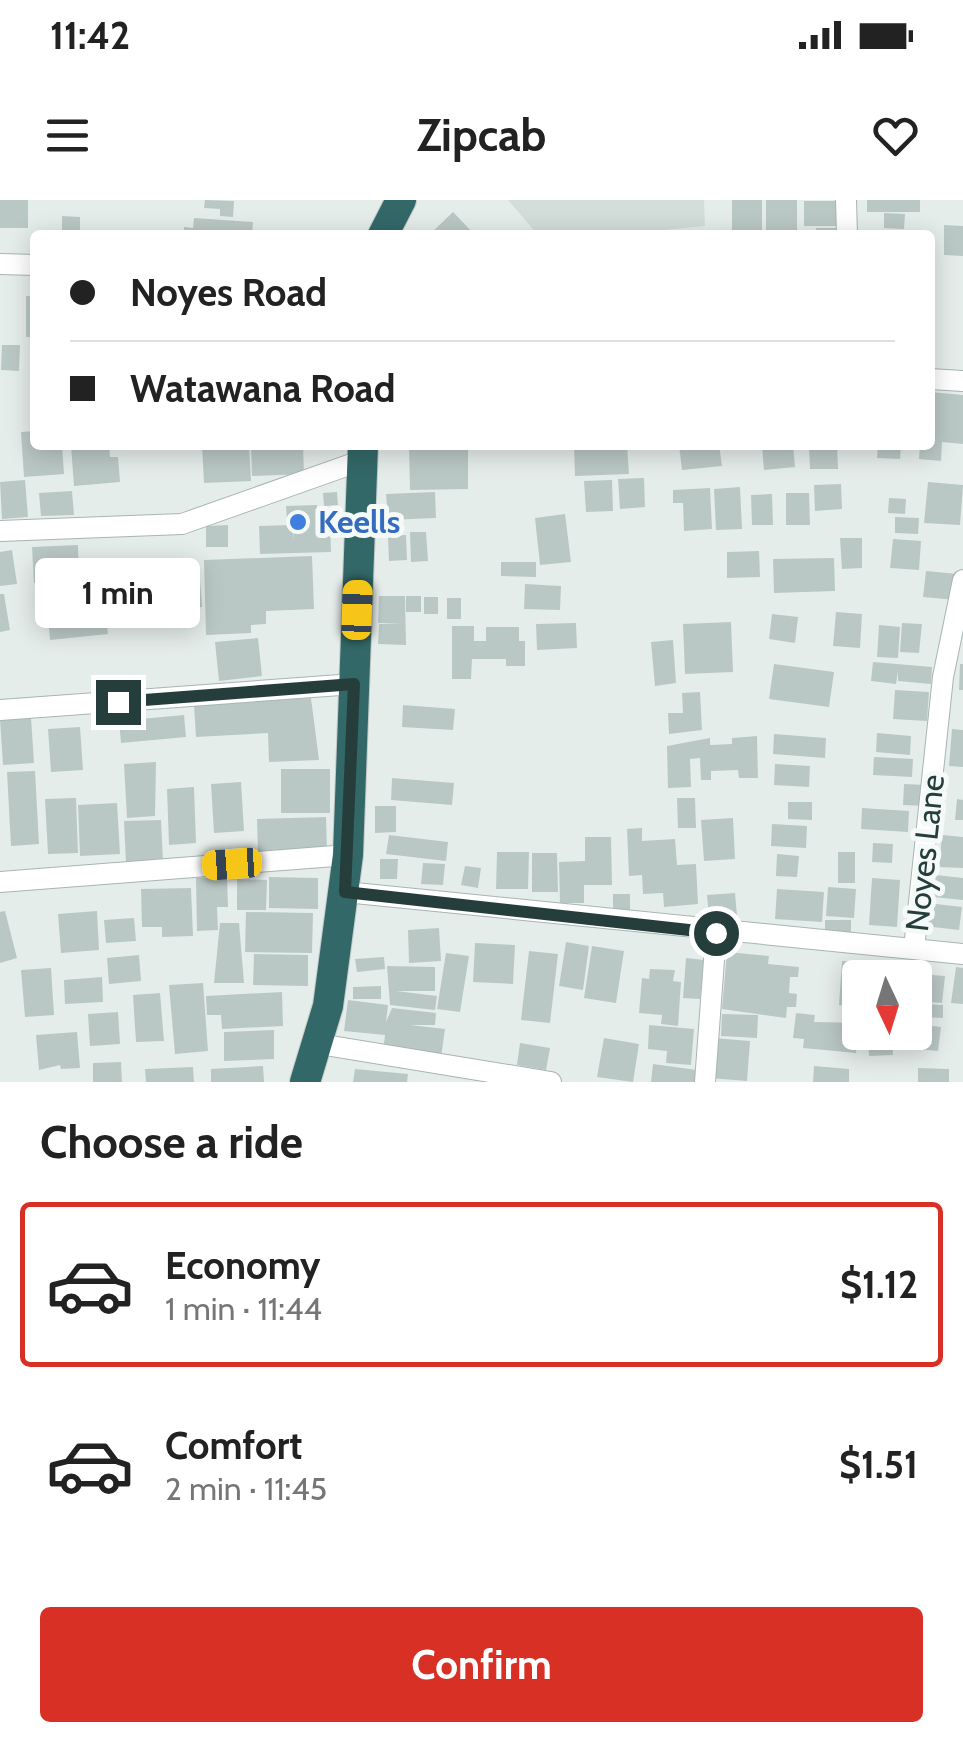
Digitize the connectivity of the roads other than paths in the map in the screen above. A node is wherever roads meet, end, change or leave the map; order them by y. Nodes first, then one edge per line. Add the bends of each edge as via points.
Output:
1 (401, 200) edge
2 (846, 200) edge
3 (386, 230) edge
4 (848, 230) edge
5 (0, 264) edge
6 (30, 264) edge
7 (935, 380) edge
8 (963, 381) edge
9 (363, 452) edge
10 (0, 531) edge
11 (963, 580) edge
12 (354, 684) junction
13 (0, 710) edge
14 (348, 855) junction
15 (0, 882) edge
16 (345, 892) junction
17 (716, 933) junction
18 (914, 949) junction
19 (963, 954) edge
20 (319, 1044) junction
21 (305, 1082) edge
22 (550, 1082) edge
23 (706, 1082) edge

1 - 3 highway
2 - 4 street
5 - 6 street
7 - 8 street
9 - 10 street via 182,524
9 - 12 highway
11 - 18 street, Noyes Lane via 943,677
12 - 13 street
12 - 14 highway
14 - 15 street
14 - 16 highway
16 - 17 street
16 - 20 highway
17 - 18 street
17 - 23 street
18 - 19 street
20 - 21 highway
20 - 22 street

